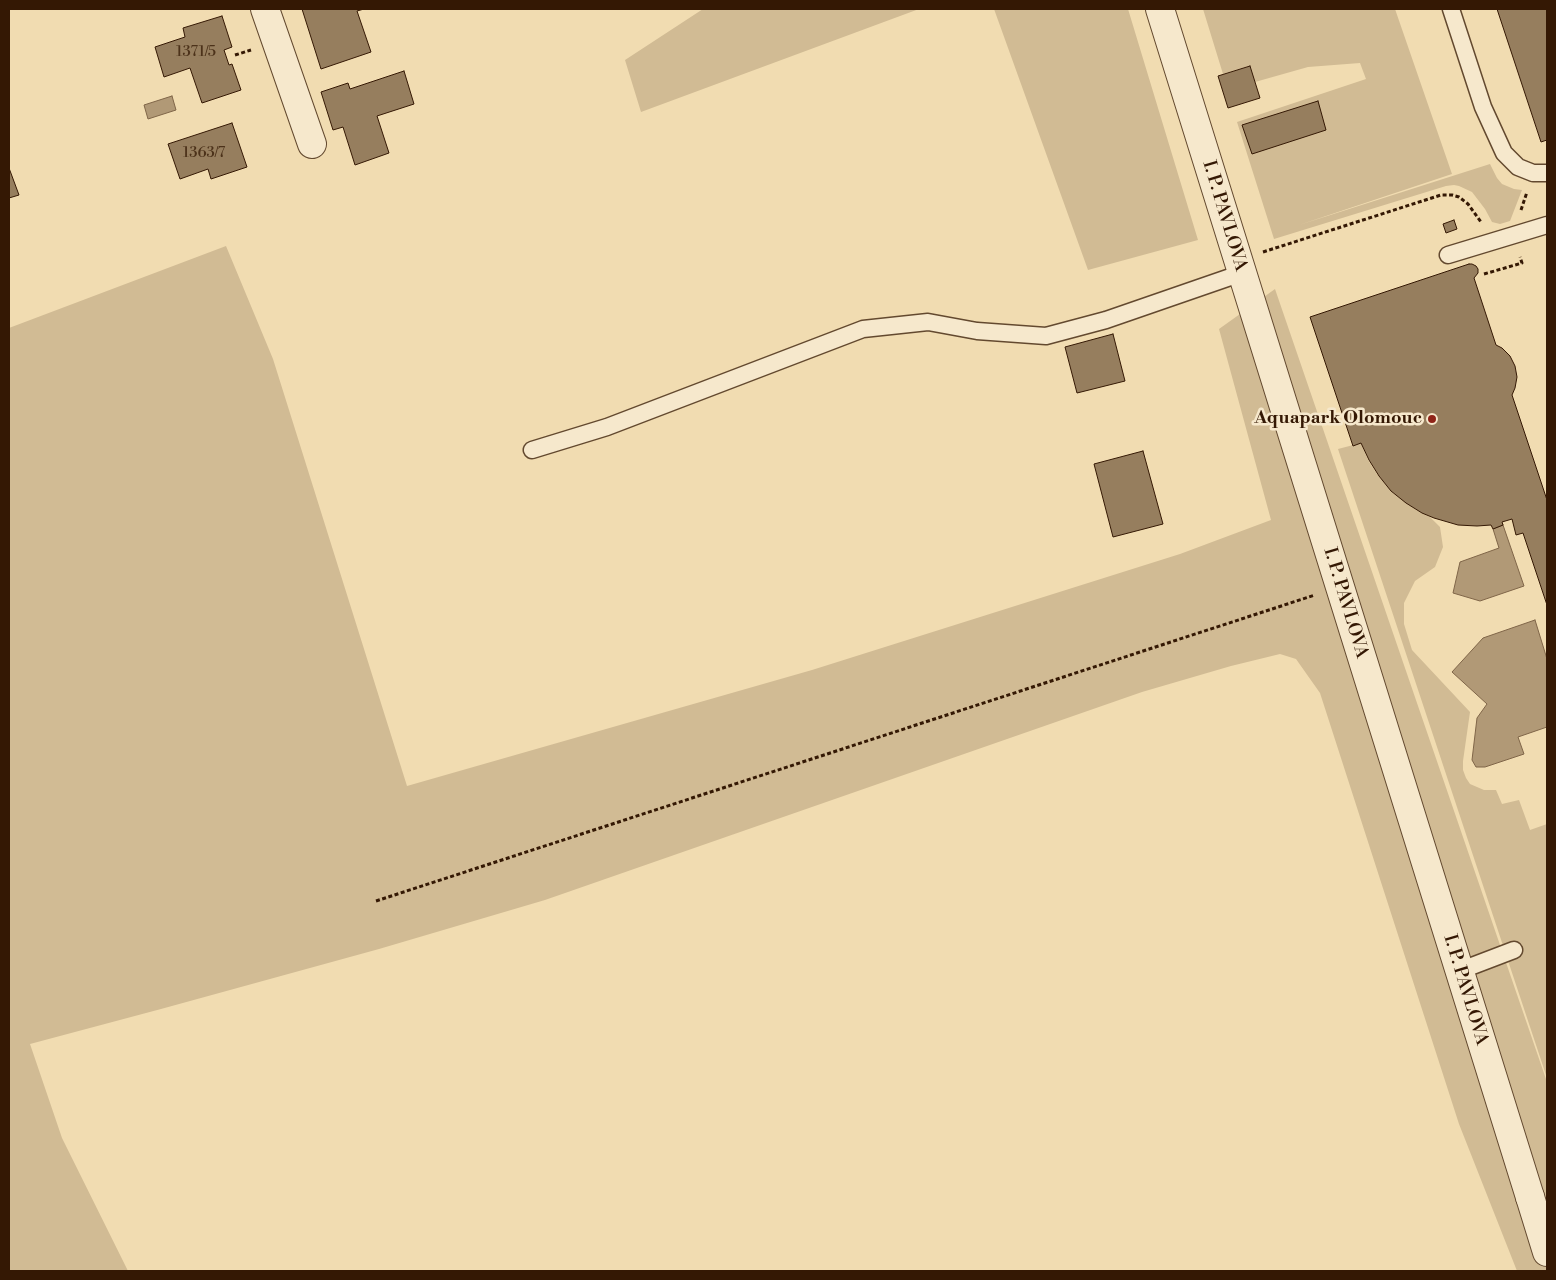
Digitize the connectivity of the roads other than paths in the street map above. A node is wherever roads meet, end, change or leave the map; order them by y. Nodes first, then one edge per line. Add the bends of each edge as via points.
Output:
1 (265, 9) edge
2 (1160, 9) edge
3 (1451, 9) edge
4 (312, 144) dead end
5 (1546, 176) edge
6 (1547, 225) edge
7 (1448, 255) dead end
8 (1239, 263) junction
9 (532, 450) dead end
10 (1514, 950) dead end
11 (1459, 971) junction
12 (1547, 1252) edge

1 - 4 street
2 - 8 street, I. P. PAVLOVA
3 - 5 lane via 1483,107 1504,153 1518,167
6 - 7 lane
8 - 9 lane via 1106,320 1046,336 977,331 928,322 863,330 607,427
8 - 11 street, I. P. PAVLOVA
10 - 11 lane
11 - 12 street, I. P. PAVLOVA

